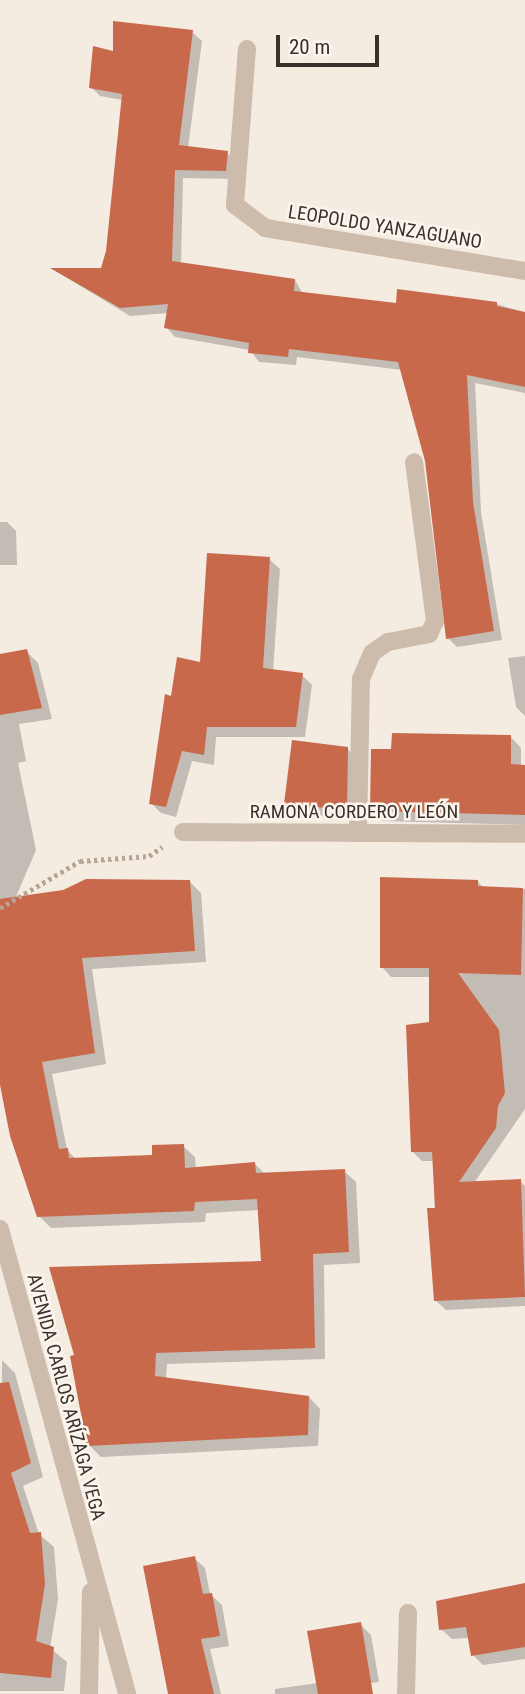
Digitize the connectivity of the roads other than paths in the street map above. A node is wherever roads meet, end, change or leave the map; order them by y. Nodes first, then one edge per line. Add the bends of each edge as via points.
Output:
1 (247, 49) dead end
2 (525, 271) edge
3 (414, 462) dead end
4 (183, 832) road end
5 (358, 833) junction
6 (525, 834) edge
7 (0, 1229) edge
8 (92, 1574) junction
9 (408, 1613) dead end
10 (89, 1694) edge
11 (127, 1694) edge
12 (407, 1694) edge

1 - 2 street, LEOPOLDO YANZAGUANO via 235,205 265,228
3 - 5 street via 435,621 429,634 388,642 372,653 361,679
4 - 5 street, RAMONA CORDERO Y LEÓN
5 - 6 street, RAMONA CORDERO Y LEÓN
7 - 8 street, AVENIDA CARLOS ARÍZAGA VEGA
8 - 10 street, AVENIDA CARLOS ARÍZAGA VEGA
8 - 11 street, AVENIDA CARLOS ARÍZAGA VEGA
9 - 12 street

